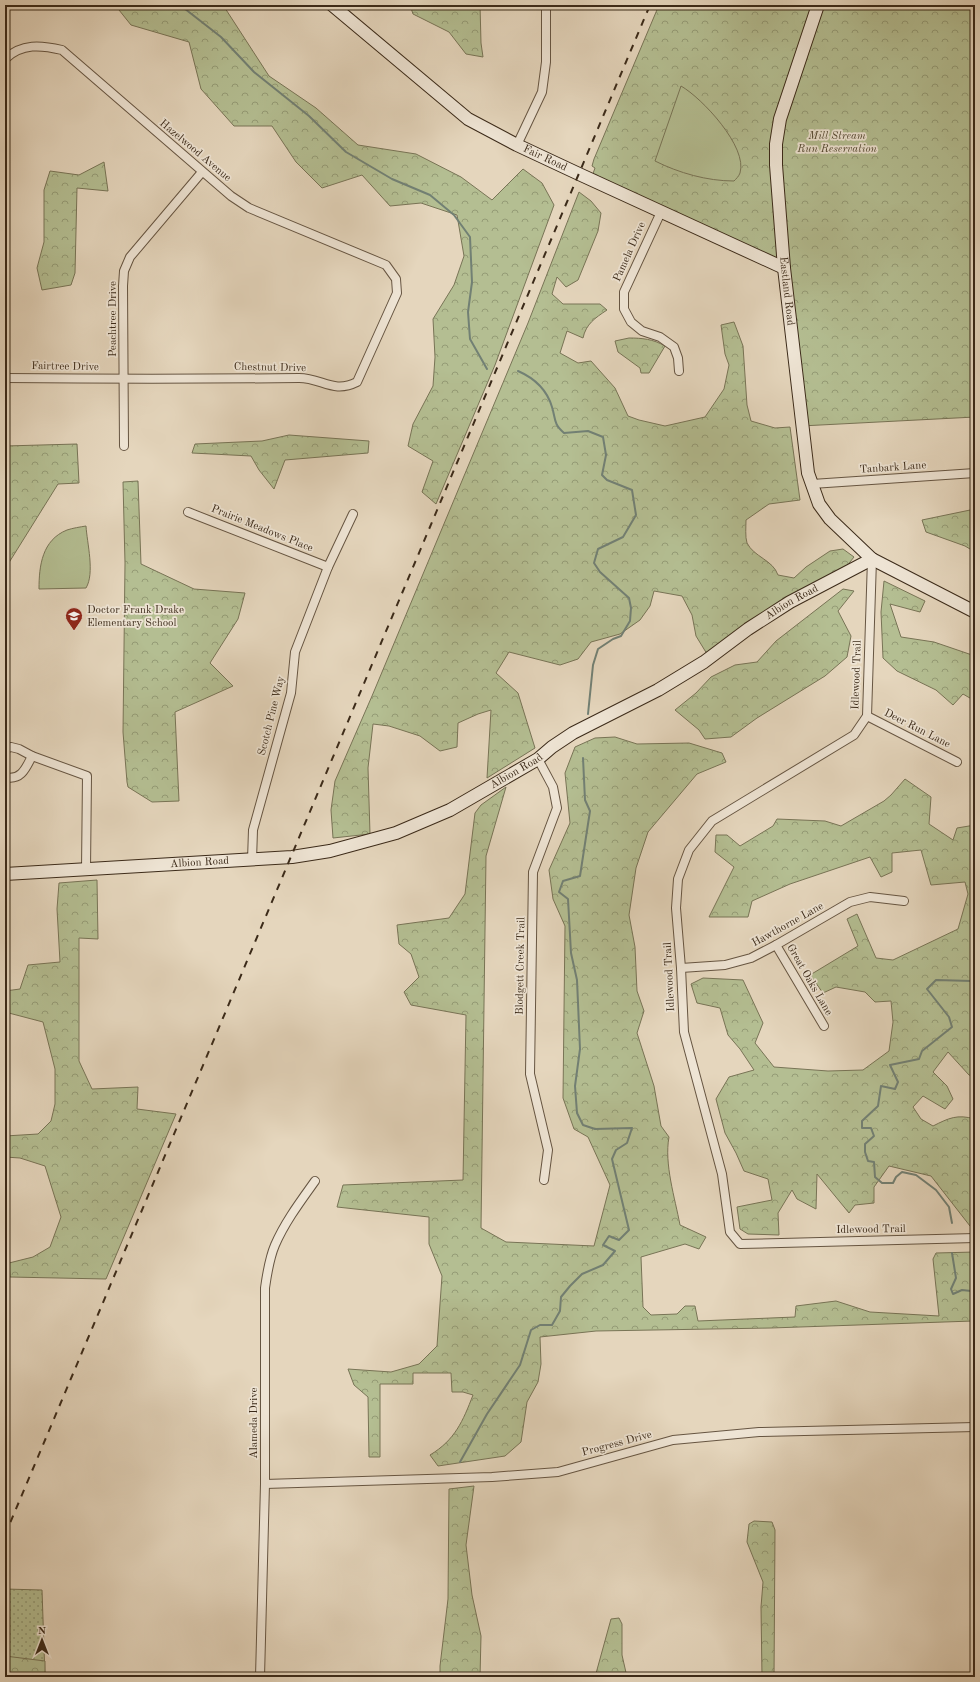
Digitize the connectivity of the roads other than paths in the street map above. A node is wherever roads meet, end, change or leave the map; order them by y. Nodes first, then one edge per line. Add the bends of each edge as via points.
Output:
1 (332, 5) edge
2 (546, 5) edge
3 (818, 5) edge
4 (5, 59) edge
5 (517, 145) junction
6 (202, 172) junction
7 (661, 212) junction
8 (386, 265) joint
9 (784, 268) junction
10 (679, 371) dead end
11 (5, 378) edge
12 (124, 379) junction
13 (124, 446) dead end
14 (975, 474) edge
15 (812, 484) junction
16 (188, 512) dead end
17 (353, 514) dead end
18 (872, 559) junction
19 (328, 567) junction
20 (975, 612) edge
21 (867, 716) junction
22 (5, 748) edge
23 (32, 756) junction
24 (538, 759) junction
25 (957, 762) dead end
26 (5, 777) edge
27 (252, 860) junction
28 (86, 869) junction
29 (5, 874) edge
30 (904, 901) dead end
31 (776, 945) junction
32 (681, 968) junction
33 (824, 1026) dead end
34 (544, 1180) dead end
35 (315, 1181) dead end
36 (975, 1238) edge
37 (975, 1426) edge
38 (265, 1484) junction
39 (260, 1677) edge

1 - 5 street, Fair Road via 468,119
2 - 5 street via 546,62 542,92
3 - 9 street, Eastland Road via 777,132 776,165
4 - 6 street, Hazelwood Avenue via 13,52 29,46 46,46 62,50
5 - 7 street, Fair Road
6 - 8 street, Hazelwood Avenue via 250,208
6 - 12 street, Peachtree Drive via 130,257 124,271
7 - 9 street, Fair Road
7 - 10 street, Pamela Drive via 624,292 624,309 631,322 642,331 660,337 674,347
8 - 12 street, Chestnut Drive via 396,279 397,293 357,382 348,386 339,387 304,378
9 - 15 street, Eastland Road via 808,473
11 - 12 street, Fairtree Drive
12 - 13 street, Peachtree Drive
14 - 15 street, Tanbark Lane
15 - 18 street, Eastland Road via 819,504 830,519
16 - 19 street, Prairie Meadows Place
17 - 19 street, Scotch Pine Way
18 - 20 street
18 - 21 street, Idlewood Trail
18 - 24 street, Albion Road via 790,602 704,662 658,690 573,733
19 - 27 street, Scotch Pine Way via 295,652 291,693 253,830
21 - 25 street, Deer Run Lane
21 - 32 street, Idlewood Trail via 854,735 712,821 689,850 678,879 676,908
22 - 23 street via 19,749
23 - 26 street via 19,776
23 - 28 street via 87,776
24 - 27 street, Albion Road via 450,810 396,833 330,851
24 - 34 street, Blodgett Creek Trail via 553,787 557,808 533,872 530,1074 548,1150
27 - 28 street, Albion Road
28 - 29 street, Albion Road
30 - 31 street, Hawthorne Lane via 870,897 850,902
31 - 32 street, Hawthorne Lane via 751,958 726,965
31 - 33 street, Great Oaks Lane
32 - 36 street, Idlewood Trail via 684,1032 722,1174 730,1232 740,1244
35 - 38 street, Alameda Drive via 284,1226 269,1264 265,1288
37 - 38 street, Progress Drive via 759,1432 673,1440 558,1472 492,1477
38 - 39 street, Alameda Drive

